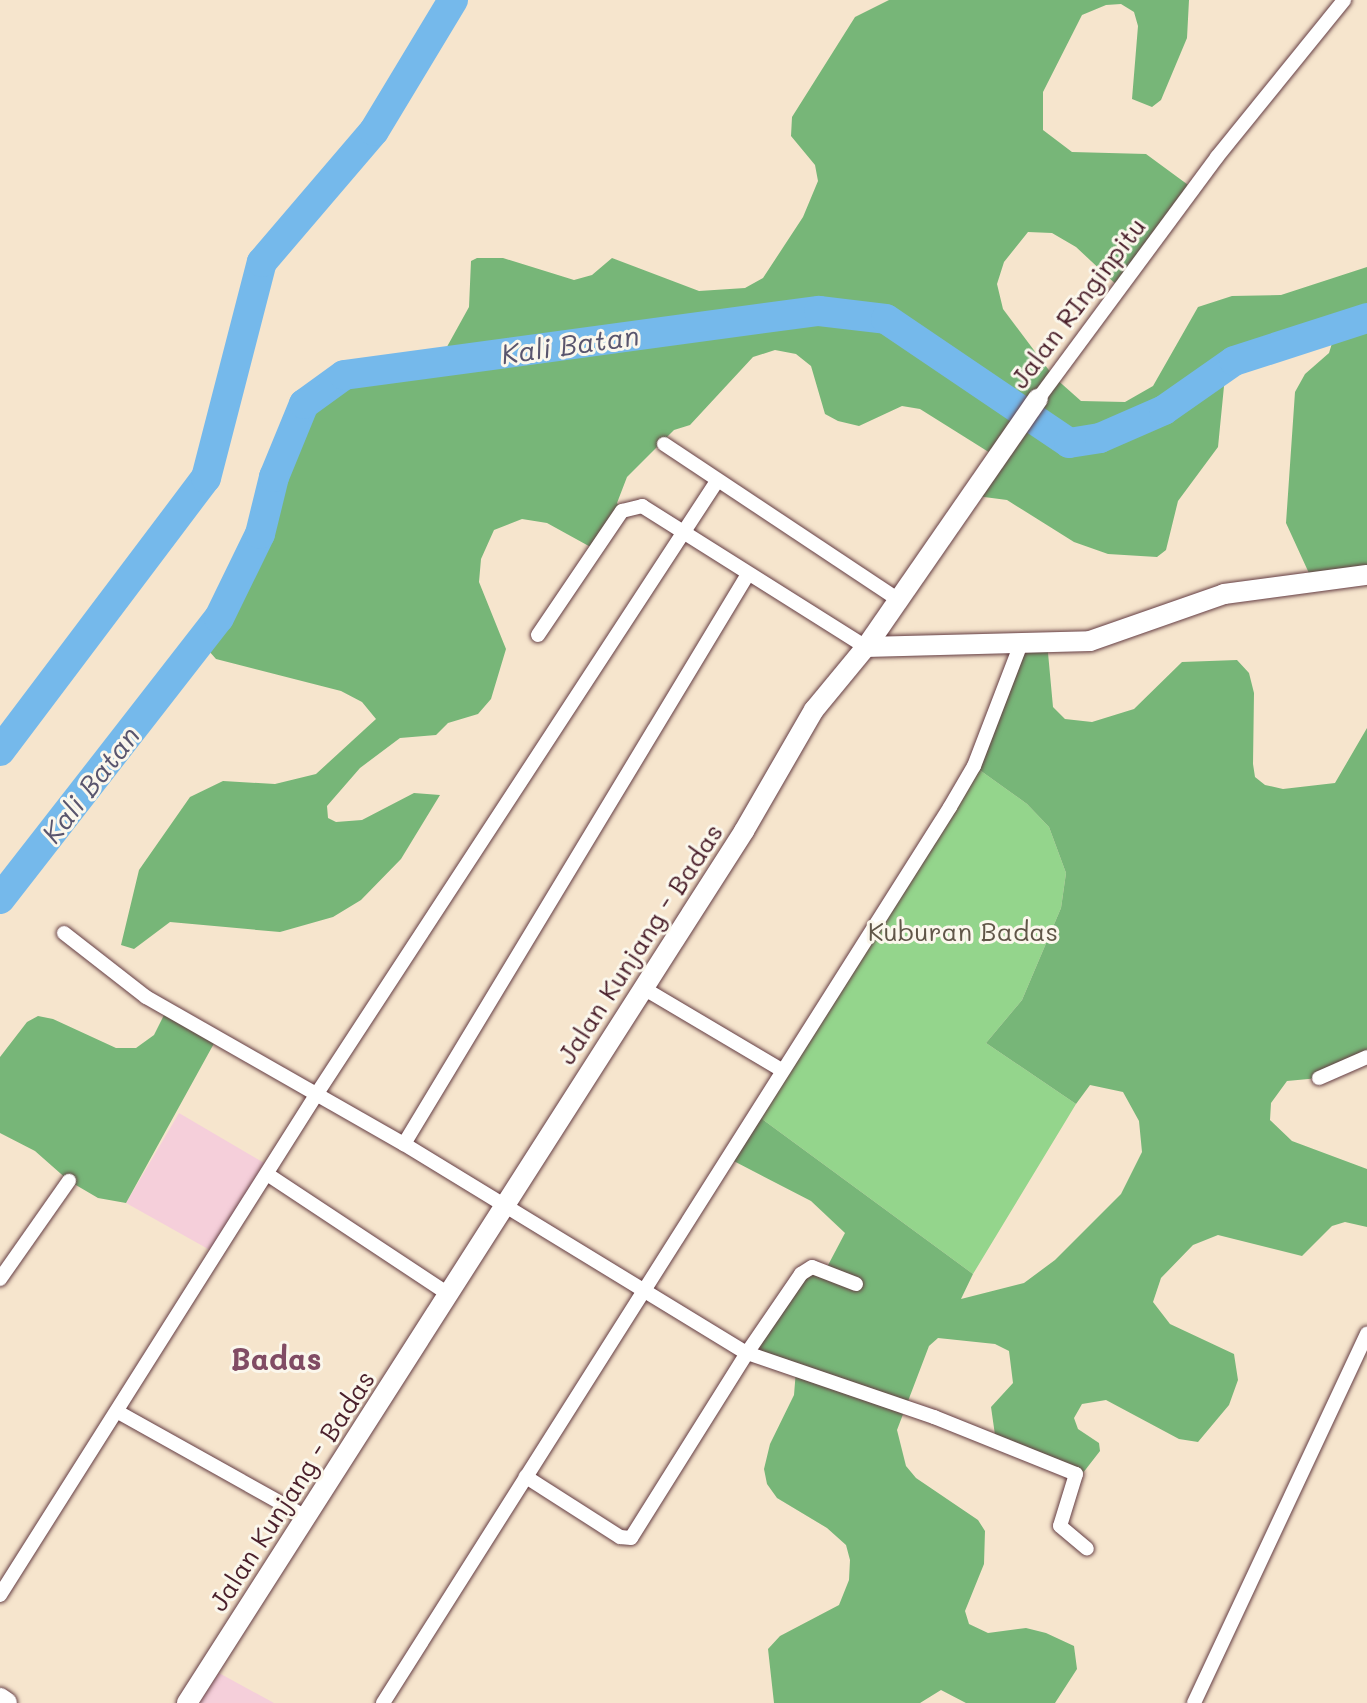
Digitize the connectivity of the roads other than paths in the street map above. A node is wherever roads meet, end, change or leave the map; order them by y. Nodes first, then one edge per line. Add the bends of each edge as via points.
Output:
1 (1344, 0) edge
2 (1038, 399) joint
3 (664, 444) dead end
4 (717, 481) junction
5 (683, 533) junction
6 (748, 574) junction
7 (1367, 575) edge
8 (897, 599) junction
9 (538, 635) dead end
10 (1022, 641) junction
11 (866, 647) junction
12 (64, 933) dead end
13 (643, 988) junction
14 (1367, 1057) edge
15 (780, 1069) junction
16 (1319, 1078) dead end
17 (316, 1095) junction
18 (404, 1144) junction
19 (267, 1174) junction
20 (69, 1181) dead end
21 (505, 1207) junction
22 (0, 1279) edge
23 (856, 1284) dead end
24 (646, 1289) junction
25 (450, 1295) junction
26 (1367, 1333) edge
27 (747, 1353) junction
28 (118, 1412) junction
29 (526, 1477) junction
30 (306, 1517) junction
31 (1087, 1549) dead end
32 (0, 1595) edge
33 (0, 1699) edge
34 (6, 1703) edge
35 (187, 1703) edge
36 (383, 1703) edge
37 (1194, 1703) edge

1 - 2 street, Jalan RInginpitu via 1217,157
2 - 8 main road, Jalan RInginpitu
3 - 4 street
4 - 5 street
4 - 8 street
5 - 6 street
5 - 9 street via 642,506 622,511
5 - 17 street
6 - 11 street
6 - 18 street
7 - 10 main road via 1224,594 1090,641
8 - 11 main road, Jalan RInginpitu
10 - 11 main road
10 - 15 street via 974,766
11 - 13 main road, Jalan Kunjang - Badas via 814,710
12 - 17 street via 127,984
13 - 15 street
13 - 21 main road, Jalan Kunjang - Badas
14 - 16 street
15 - 24 street
17 - 18 street
17 - 19 street
18 - 21 street
19 - 25 street
19 - 28 street
20 - 22 street
21 - 24 street
21 - 25 main road, Jalan Kunjang - Badas
23 - 27 street via 812,1267 801,1274
24 - 27 street
24 - 29 street
25 - 30 main road, Jalan Kunjang - Badas
26 - 37 street
27 - 29 street via 631,1538 620,1537
27 - 31 street via 934,1417 1076,1474 1060,1526
28 - 30 street
28 - 32 street
29 - 36 street
30 - 35 main road, Jalan Kunjang - Badas
33 - 34 main road

